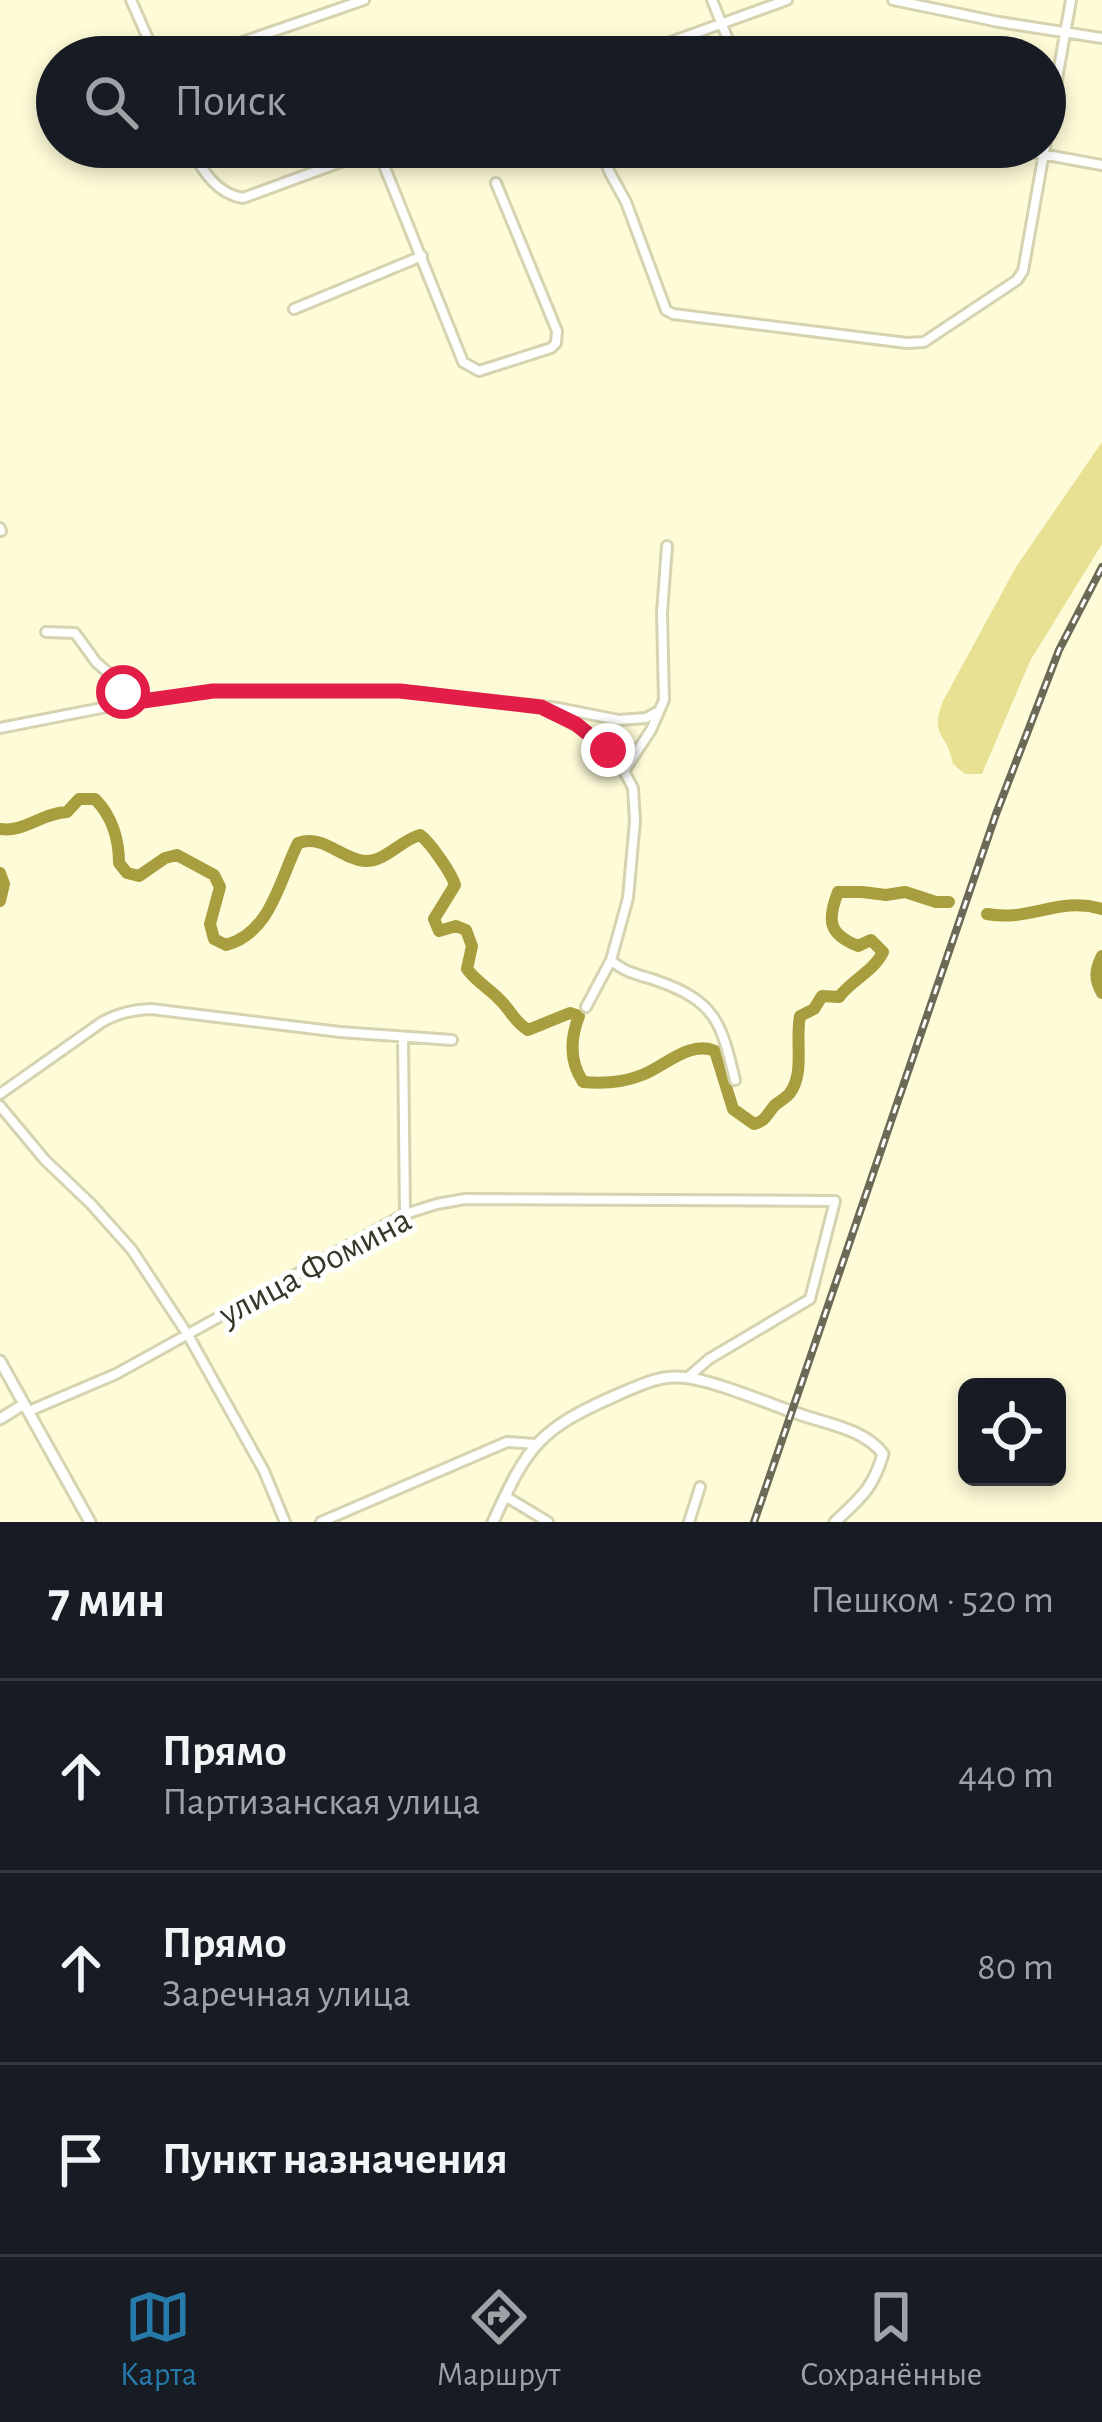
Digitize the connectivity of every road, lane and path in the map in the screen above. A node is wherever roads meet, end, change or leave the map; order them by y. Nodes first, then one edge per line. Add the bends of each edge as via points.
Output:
1 (131, 0) edge
2 (364, 0) edge
3 (712, 0) edge
4 (787, 0) edge
5 (893, 0) edge
6 (1071, 0) edge
7 (723, 25) junction
8 (1066, 32) junction
9 (147, 36) edge
10 (260, 36) edge
11 (691, 36) edge
12 (727, 36) edge
13 (1065, 36) edge
14 (1102, 38) edge
15 (1066, 158) edge
16 (1102, 165) edge
17 (201, 168) edge
18 (323, 168) edge
19 (387, 168) edge
20 (608, 168) edge
21 (1041, 168) edge
22 (496, 183) dead end
23 (422, 256) junction
24 (294, 309) dead end
25 (667, 546) dead end
26 (46, 632) dead end
27 (122, 704) junction
28 (541, 707) junction
29 (658, 712) junction
30 (0, 728) edge
31 (624, 771) junction
32 (611, 960) junction
33 (586, 1007) dead end
34 (403, 1037) junction
35 (452, 1040) dead end
36 (734, 1080) dead end
37 (0, 1094) edge
38 (0, 1106) edge
39 (405, 1214) junction
40 (188, 1335) junction
41 (0, 1361) edge
42 (687, 1378) junction
43 (27, 1407) junction
44 (0, 1419) edge
45 (536, 1444) junction
46 (700, 1487) dead end
47 (505, 1496) junction
48 (90, 1522) edge
49 (285, 1522) edge
50 (321, 1522) edge
51 (493, 1522) edge
52 (548, 1522) edge
53 (689, 1522) edge
54 (835, 1522) edge

1 - 9 street
2 - 10 street
3 - 7 street
4 - 7 street
5 - 8 street
6 - 8 street
7 - 11 street
7 - 12 street
8 - 13 street
8 - 14 street
15 - 16 street
17 - 18 street via 222,191 243,198
19 - 23 street
20 - 21 street via 666,310 908,344 924,342 1021,277
22 - 23 street via 557,332 551,348 479,371 463,362
23 - 24 street
25 - 29 street
26 - 27 street via 79,636 122,684
27 - 28 street via 213,691 400,691
27 - 30 street
28 - 29 street via 619,720
28 - 31 street via 596,737
29 - 31 street
31 - 32 street via 635,820 628,898
32 - 33 street
32 - 36 street via 715,1016
34 - 35 street
34 - 37 street via 133,1010 102,1022
34 - 39 street
38 - 40 street via 132,1250
39 - 40 street, улица Фомина
39 - 42 street, улица Фомина via 465,1199 835,1201 810,1299
40 - 43 street, улица Фомина via 116,1374
40 - 49 street
41 - 43 street
42 - 45 street via 665,1378 571,1415
42 - 54 street via 876,1445 883,1454 876,1478
43 - 44 street, улица Фомина
43 - 48 street
45 - 47 street
45 - 50 street via 507,1442
46 - 53 street
47 - 51 street
47 - 52 street

